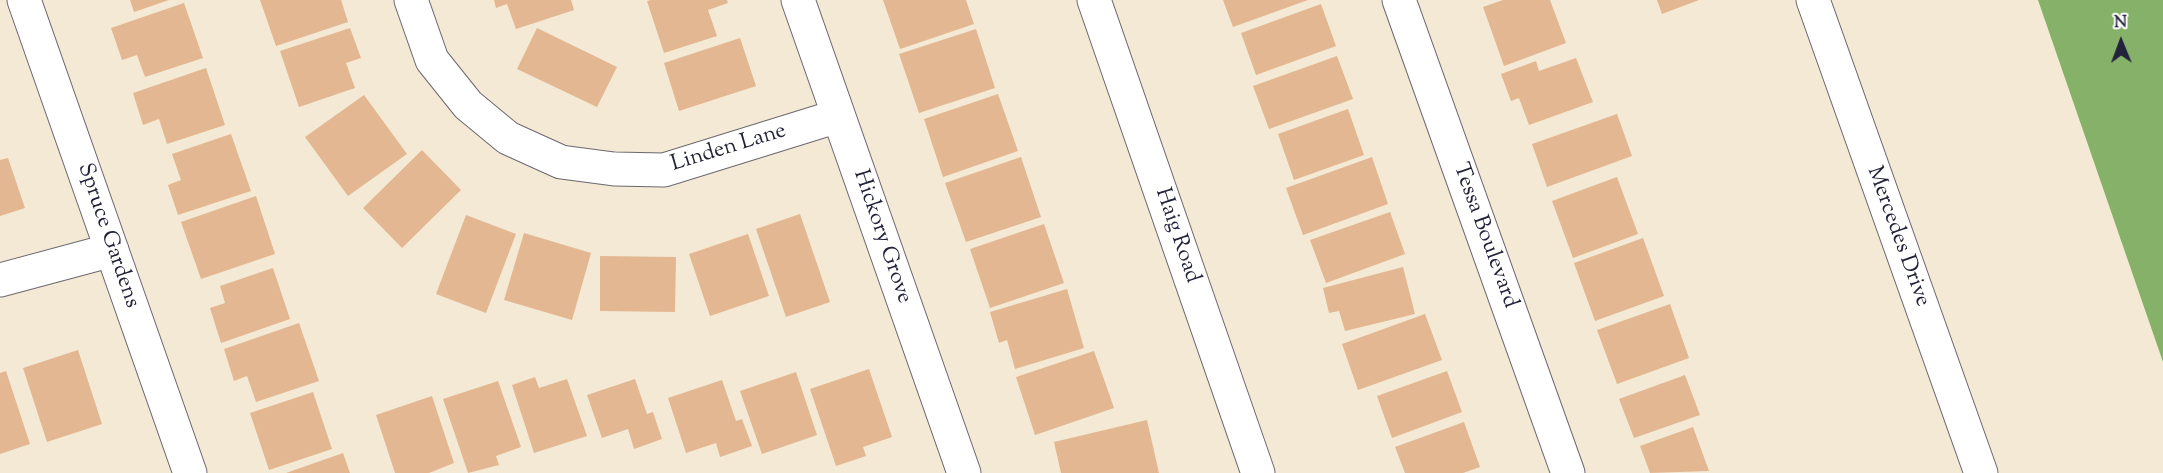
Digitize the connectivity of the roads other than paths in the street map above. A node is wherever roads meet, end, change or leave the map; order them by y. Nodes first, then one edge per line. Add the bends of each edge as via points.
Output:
1 (24, 0) edge
2 (411, 0) edge
3 (798, 0) edge
4 (1094, 0) edge
5 (1400, 0) edge
6 (1813, 0) edge
7 (838, 116) junction
8 (112, 250) junction
9 (0, 280) edge
10 (190, 473) edge
11 (964, 473) edge
12 (1258, 473) edge
13 (1568, 473) edge
14 (1981, 473) edge

1 - 8 street, Spruce Gardens
2 - 7 street, Linden Lane via 432,60 468,105 508,138 561,162 664,170
3 - 7 street, Hickory Grove
4 - 12 street, Haig Road
5 - 13 street, Tessa Boulevard
6 - 14 street, Mercedes Drive
7 - 11 street, Hickory Grove
8 - 9 street
8 - 10 street, Spruce Gardens

